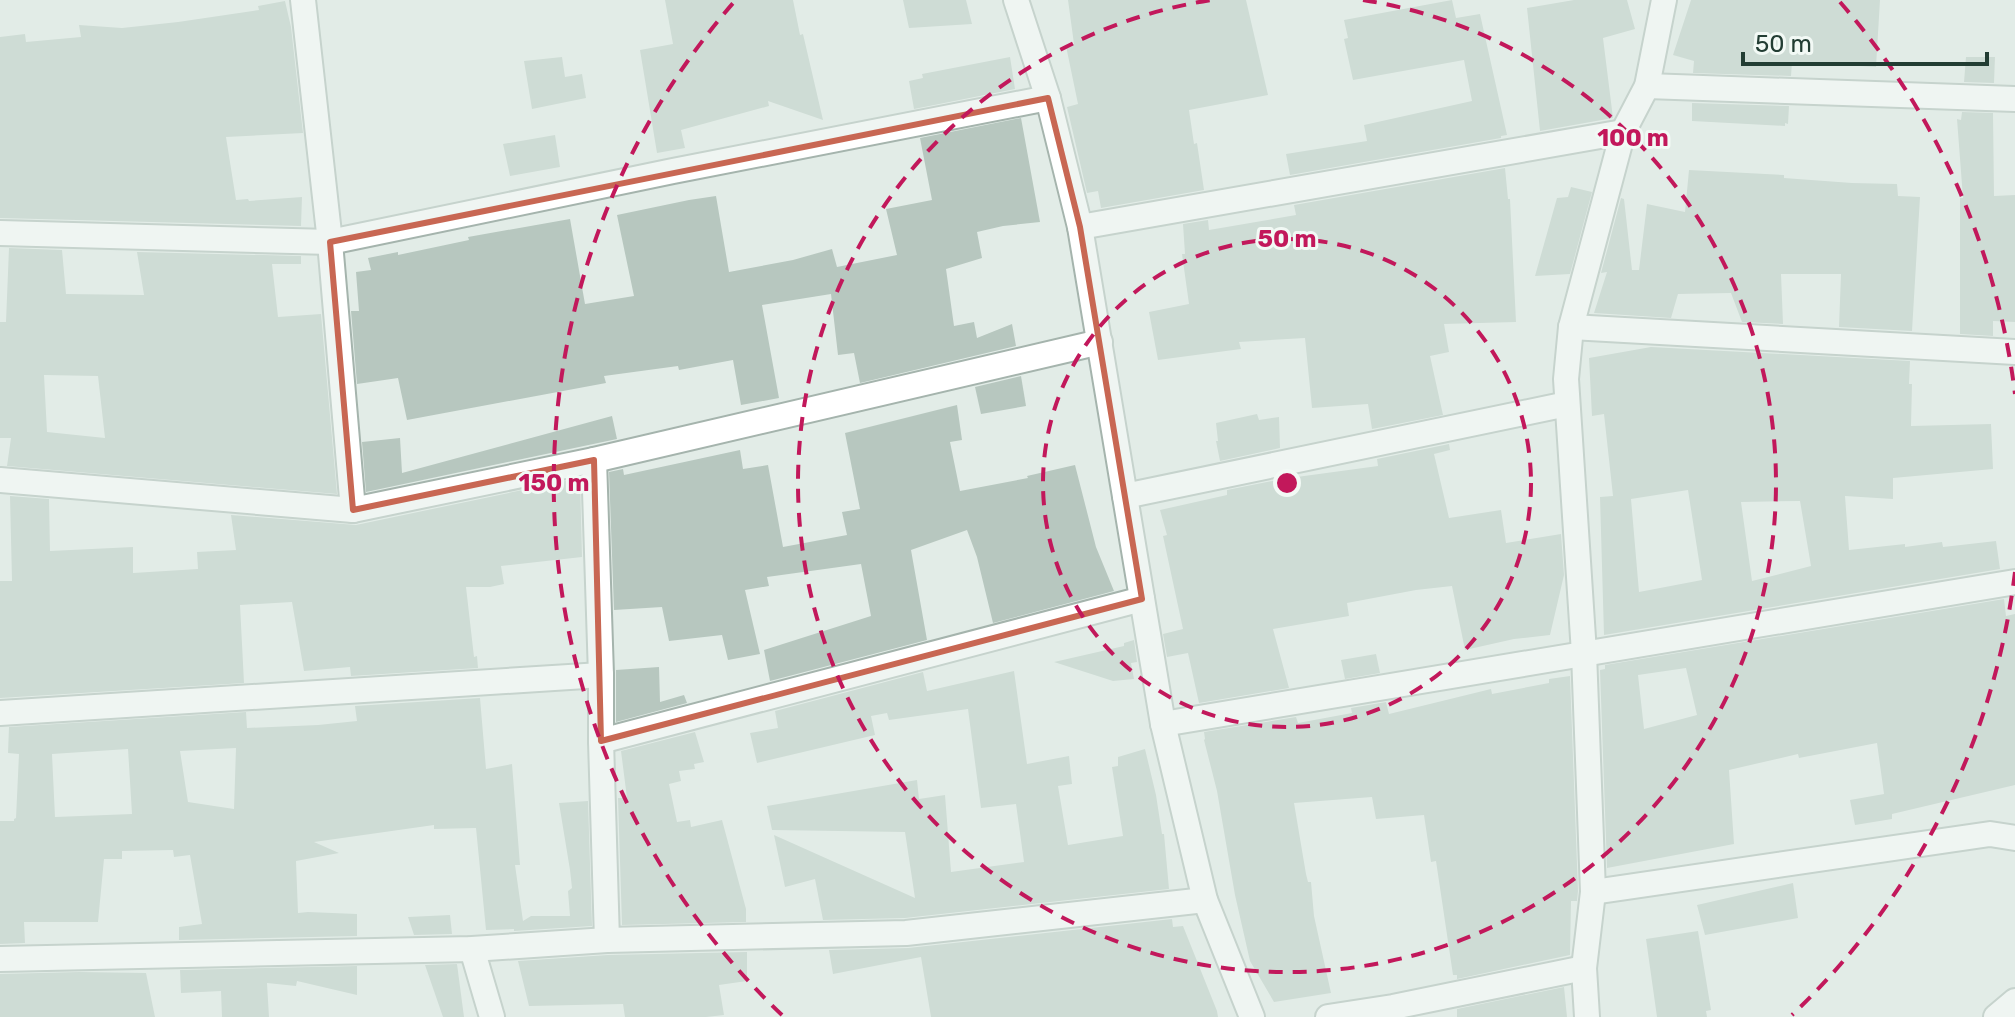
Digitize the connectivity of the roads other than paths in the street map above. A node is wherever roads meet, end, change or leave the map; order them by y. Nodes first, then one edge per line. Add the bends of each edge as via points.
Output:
1 (303, 0) edge
2 (1016, 0) edge
3 (1664, 0) edge
4 (1647, 86) junction
5 (1048, 98) junction
6 (2015, 99) edge
7 (1623, 132) junction
8 (1080, 227) junction
9 (0, 233) edge
10 (330, 242) junction
11 (1571, 327) junction
12 (1100, 342) junction
13 (2015, 352) edge
14 (1567, 404) junction
15 (594, 460) junction
16 (0, 480) edge
17 (1125, 496) junction
18 (353, 510) junction
19 (2015, 582) edge
20 (1142, 599) junction
21 (1584, 653) junction
22 (601, 675) junction
23 (0, 713) edge
24 (1163, 724) junction
25 (601, 741) junction
26 (2015, 838) edge
27 (1593, 892) junction
28 (1205, 900) junction
29 (607, 940) junction
30 (472, 949) junction
31 (0, 959) edge
32 (1584, 968) junction
33 (2015, 1001) edge
34 (492, 1017) edge
35 (1252, 1017) edge
36 (1328, 1017) edge
37 (1587, 1017) edge
38 (1996, 1017) edge

1 - 10 street
2 - 5 street
3 - 4 street
4 - 6 street
4 - 7 street
5 - 8 street
5 - 10 street
7 - 8 street
7 - 11 street
8 - 12 street
9 - 10 street
10 - 18 street
11 - 13 street
11 - 14 street
12 - 15 street
12 - 17 street
14 - 17 street
14 - 21 street
15 - 18 street
15 - 22 street
16 - 18 street
17 - 20 street
19 - 21 street
20 - 24 street
20 - 25 street
21 - 24 street
21 - 27 street
22 - 23 street
22 - 25 street
24 - 28 street
25 - 29 street
26 - 27 street via 1990,834
27 - 32 street
28 - 29 street via 906,933
28 - 35 street
29 - 30 street
30 - 31 street
30 - 34 street
32 - 36 street
32 - 37 street
33 - 38 street

